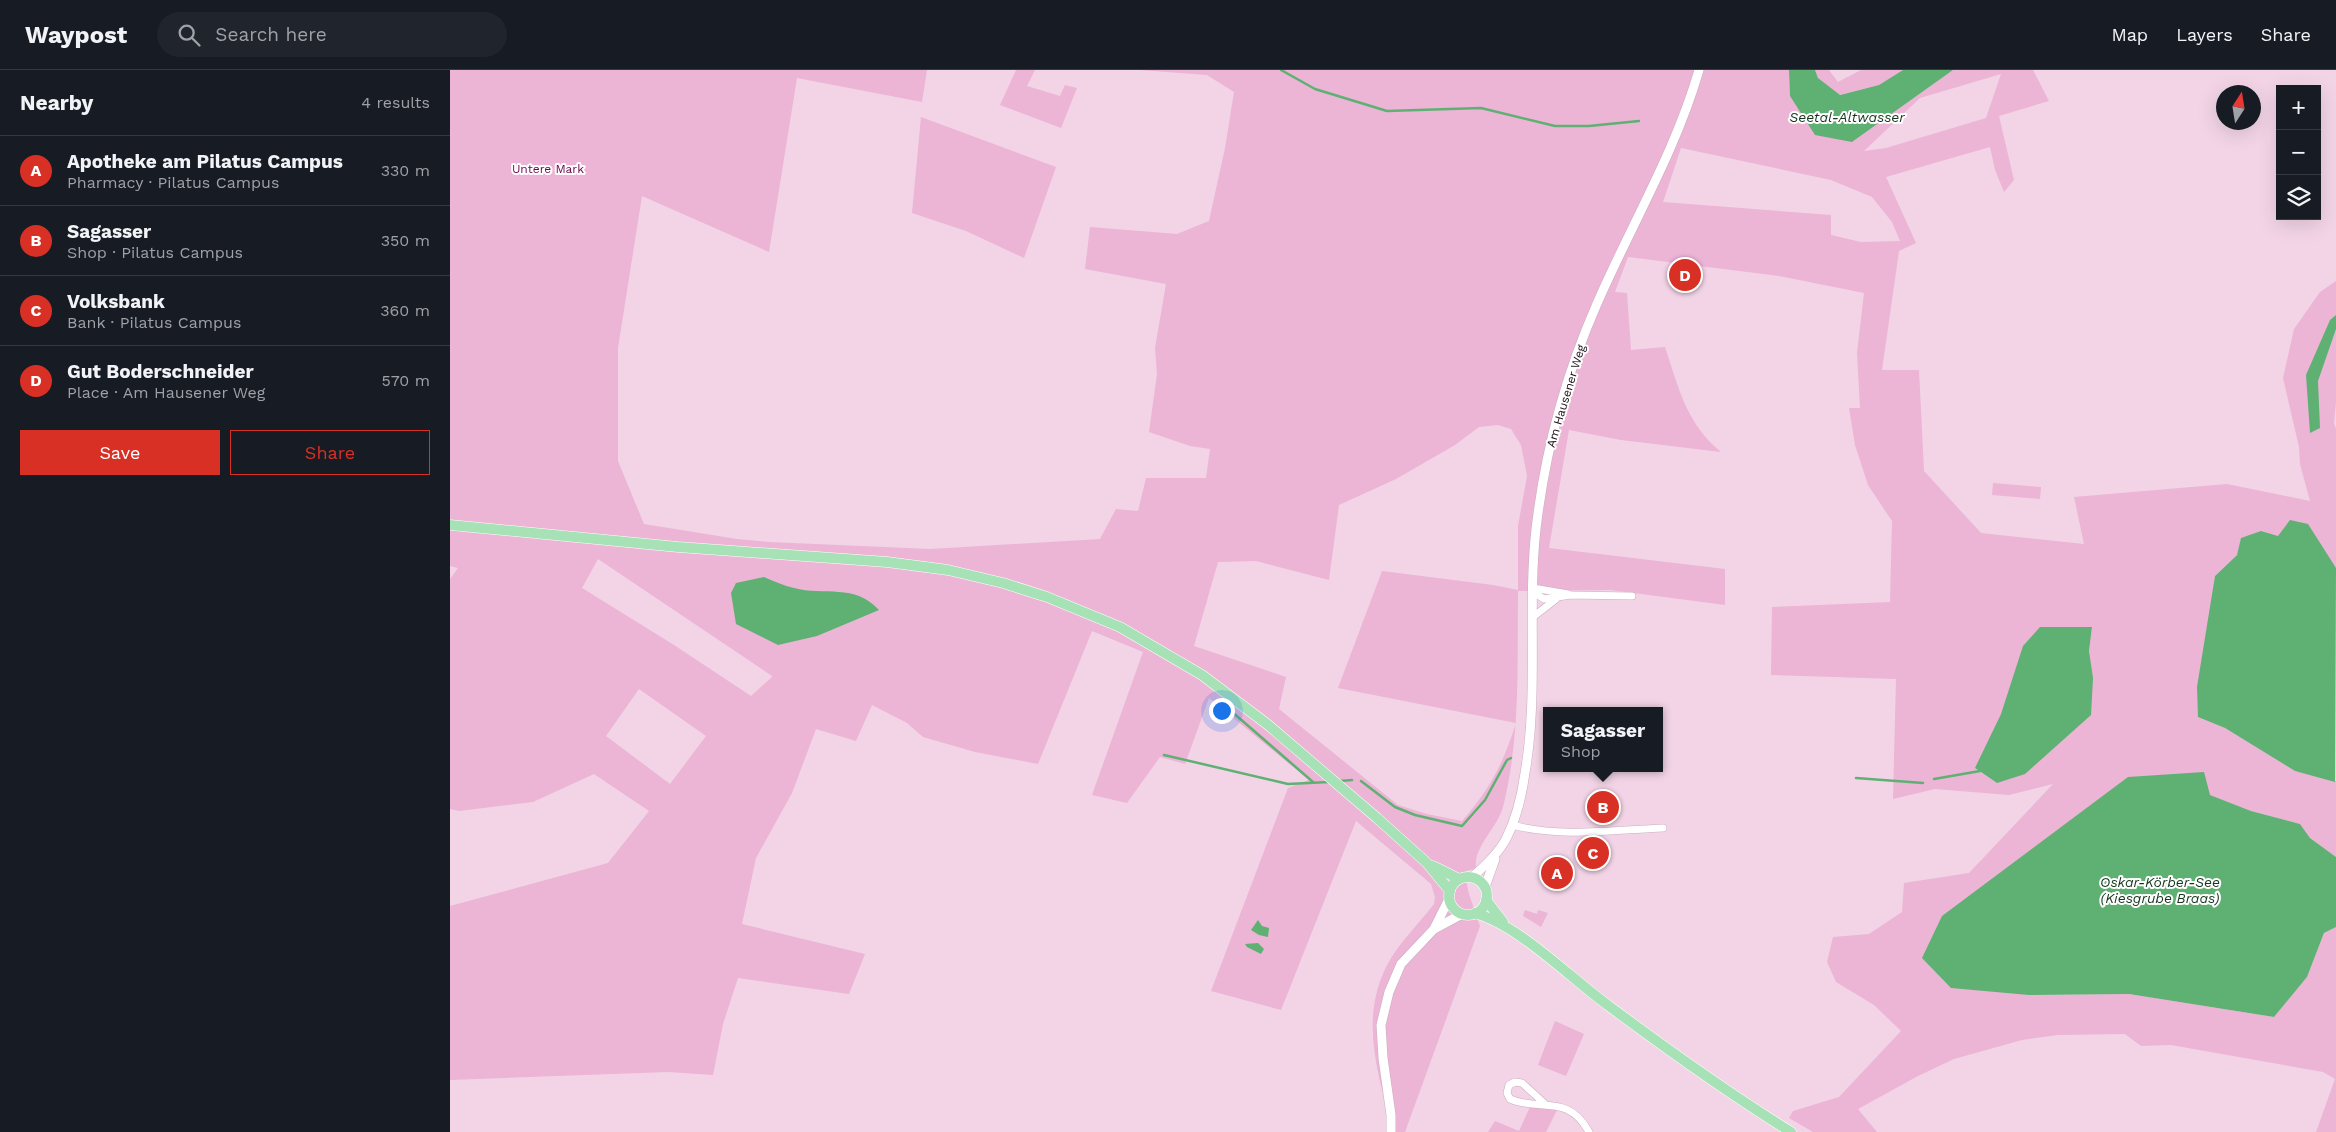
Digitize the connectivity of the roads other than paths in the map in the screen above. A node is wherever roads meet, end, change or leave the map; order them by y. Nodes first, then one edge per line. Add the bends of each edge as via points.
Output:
1 (1699, 70) edge
2 (450, 525) edge
3 (1533, 590) junction
4 (1571, 595) junction
5 (1632, 596) dead end
6 (1558, 598) junction
7 (1533, 617) junction
8 (1512, 825) junction
9 (1663, 828) dead end
10 (1496, 854) junction
11 (1427, 863) junction
12 (1472, 877) junction
13 (1459, 879) junction
14 (1485, 887) junction
15 (1449, 895) junction
16 (1486, 900) junction
17 (1474, 913) junction
18 (1462, 914) junction
19 (1505, 925) junction
20 (1434, 929) junction
21 (1544, 1103) junction
22 (1391, 1132) edge
23 (1589, 1132) edge
24 (1791, 1132) edge

1 - 3 main road, Am Hausener Weg via 1672,148 1596,305 1555,422 1536,531
2 - 11 main road via 678,547 887,562 948,570 1047,597 1120,627 1202,675 1267,724
3 - 4 street
3 - 6 street via 1544,598
3 - 7 main road, Am Hausener Weg
4 - 5 street
4 - 6 street
6 - 7 street
7 - 8 main road, Am Hausener Weg via 1530,746
8 - 9 street via 1575,832
8 - 10 main road, Am Hausener Weg
10 - 12 main road
10 - 14 main road
11 - 13 main road
11 - 15 main road
12 - 13 main road
12 - 14 main road
13 - 15 main road
14 - 16 main road
15 - 18 main road via 1452,906
15 - 20 main road
16 - 17 main road
16 - 19 main road
17 - 18 main road
17 - 19 main road
18 - 20 main road
19 - 24 main road via 1638,1028
20 - 22 main road via 1401,964 1388,992 1381,1025 1382,1058 1392,1115
21 - 21 street via 1522,1083 1515,1082 1510,1086 1510,1099
21 - 23 street via 1570,1110 1584,1122

